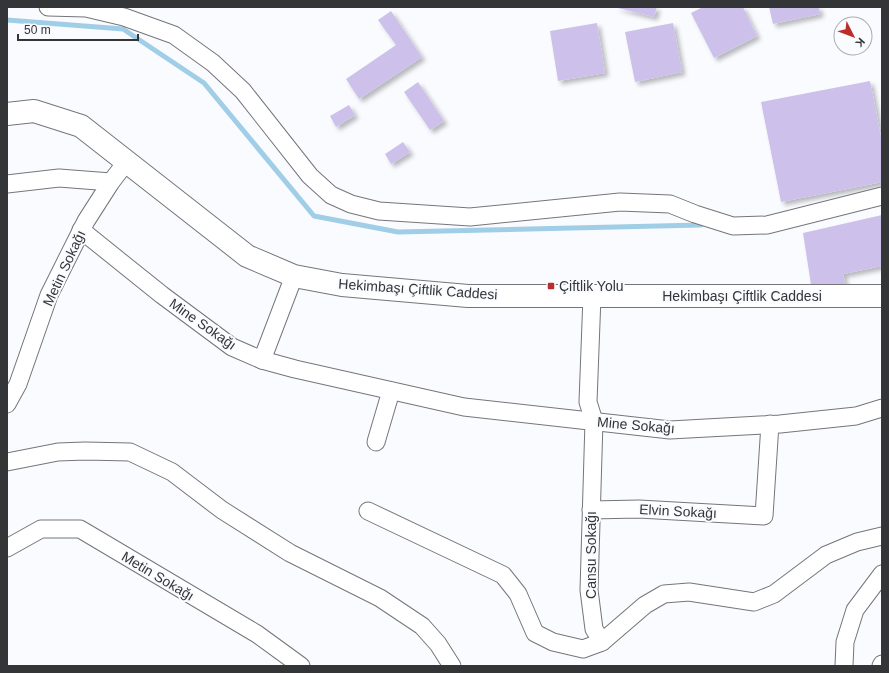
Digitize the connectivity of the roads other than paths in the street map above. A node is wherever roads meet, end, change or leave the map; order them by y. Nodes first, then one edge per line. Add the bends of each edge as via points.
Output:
1 (48, 7) edge
2 (7, 114) edge
3 (127, 161) junction
4 (111, 182) junction
5 (7, 184) edge
6 (882, 196) edge
7 (81, 230) junction
8 (294, 276) junction
9 (592, 296) junction
10 (882, 296) edge
11 (262, 360) junction
12 (391, 391) junction
13 (7, 404) edge
14 (882, 408) edge
15 (594, 421) junction
16 (770, 424) junction
17 (376, 442) dead end
18 (7, 462) edge
19 (591, 510) junction
20 (368, 511) dead end
21 (882, 536) edge
22 (7, 548) edge
23 (882, 574) edge
24 (602, 642) junction
25 (301, 666) edge
26 (452, 666) edge
27 (844, 666) edge

1 - 6 street via 86,8 124,17 174,35 213,63 243,91 310,176 331,195 351,204 380,211 470,217 620,202 670,204 732,226 767,225
2 - 3 main road, Hekimbaşı Çiftlik Caddesi via 34,111 81,126
3 - 4 street, Metin Sokağı
3 - 8 main road, Hekimbaşı Çiftlik Caddesi via 247,256
4 - 5 street via 58,178
4 - 7 street, Metin Sokağı
7 - 11 street, Mine Sokağı via 232,347
7 - 13 street, Metin Sokağı via 49,295 18,384
8 - 9 main road, Hekimbaşı Çiftlik Caddesi via 342,285 468,296
8 - 11 street
9 - 10 main road, Hekimbaşı Çiftlik Caddesi
9 - 15 street, Cansu Sokağı via 588,402
11 - 12 street, Mine Sokağı
12 - 15 street, Mine Sokağı via 464,407
12 - 17 street
14 - 16 street, Mine Sokağı via 856,416
15 - 16 street, Mine Sokağı via 670,430
15 - 19 street, Cansu Sokağı
16 - 19 street, Elvin Sokağı via 764,516 639,509
18 - 26 street via 58,452 130,452 172,472 222,510 290,554 380,598 422,626
19 - 24 street, Cansu Sokağı via 589,590 594,629
20 - 24 street via 503,575 518,594 535,633 553,642 583,649
21 - 24 street via 857,542 826,555 774,594 754,602 689,592 664,594 645,605
22 - 25 street, Metin Sokağı via 41,529 80,529 258,634
23 - 27 street via 855,610 845,642

